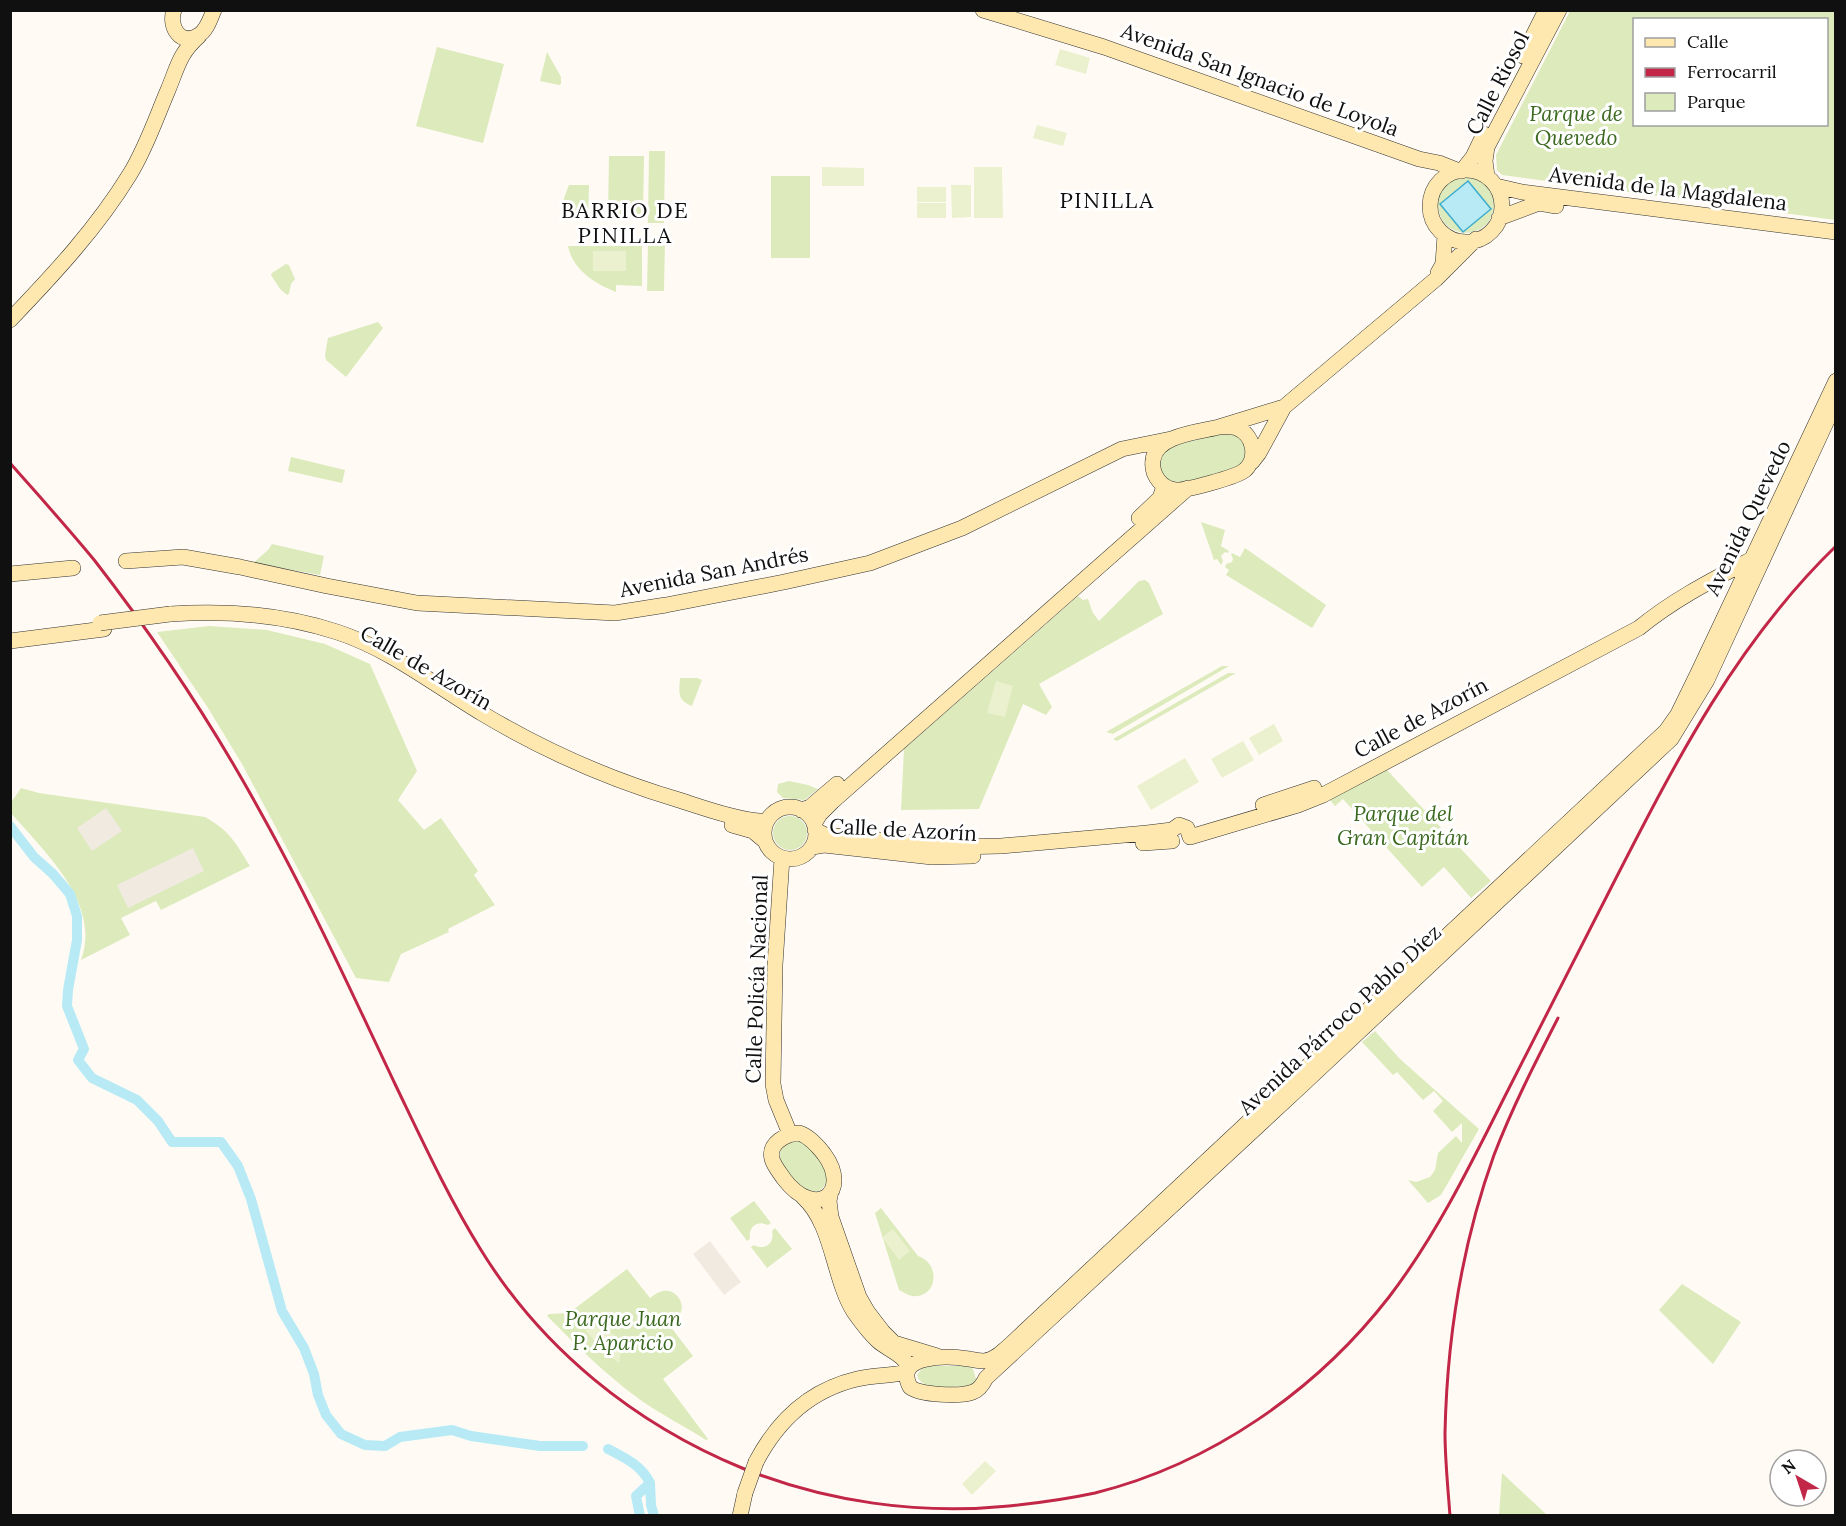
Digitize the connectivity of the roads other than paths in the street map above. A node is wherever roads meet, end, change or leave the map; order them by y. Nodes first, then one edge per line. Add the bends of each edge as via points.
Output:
1 (174, 10) edge
2 (214, 10) edge
3 (983, 10) edge
4 (1546, 10) edge
5 (1559, 10) edge
6 (176, 32) junction
7 (199, 36) junction
8 (180, 60) junction
9 (1419, 159) junction
10 (1460, 171) junction
11 (1492, 181) junction
12 (1436, 186) junction
13 (1499, 218) junction
14 (1836, 232) edge
15 (1445, 235) junction
16 (1476, 239) junction
17 (1836, 241) edge
18 (1436, 279) junction
19 (10, 320) edge
20 (1836, 381) edge
21 (1836, 401) edge
22 (1284, 407) junction
23 (1219, 428) junction
24 (1171, 439) junction
25 (1116, 452) junction
26 (1250, 464) junction
27 (1153, 470) junction
28 (1164, 486) junction
29 (1188, 488) junction
30 (1767, 525) junction
31 (1769, 545) junction
32 (126, 561) dead end
33 (73, 568) dead end
34 (1750, 569) junction
35 (10, 574) edge
36 (1722, 585) junction
37 (1697, 590) junction
38 (1733, 597) junction
39 (172, 618) junction
40 (102, 626) junction
41 (10, 633) edge
42 (10, 641) edge
43 (1703, 677) junction
44 (801, 810) junction
45 (767, 821) junction
46 (815, 827) junction
47 (1180, 834) junction
48 (765, 841) junction
49 (812, 847) junction
50 (782, 858) junction
51 (790, 1134) junction
52 (831, 1191) junction
53 (803, 1197) junction
54 (890, 1350) junction
55 (943, 1358) junction
56 (975, 1360) junction
57 (907, 1373) junction
58 (887, 1375) junction
59 (986, 1378) junction
60 (740, 1515) edge

1 - 6 main road via 171,23
2 - 7 main road
3 - 9 main road, Avenida San Ignacio de Loyola via 1099,45
4 - 10 main road, Calle Riosol via 1473,157
5 - 11 main road, Calle Riosol via 1487,147 1485,161
6 - 7 main road via 189,38
6 - 8 main road
7 - 8 main road
8 - 19 main road via 131,173 70,255
9 - 10 main road, Avenida San Ignacio de Loyola
9 - 12 main road, Avenida San Ignacio de Loyola
10 - 11 main road via 1472,171
10 - 12 main road via 1446,176
11 - 13 main road via 1501,201
11 - 14 main road, Avenida de la Magdalena via 1523,192
12 - 15 main road via 1429,208 1437,228
13 - 16 main road via 1491,231
13 - 17 main road, Avenida de la Magdalena via 1539,203
15 - 16 main road via 1455,240
15 - 18 main road via 1443,264
16 - 18 main road
18 - 22 main road
20 - 30 main road, Avenida Quevedo
21 - 31 main road, Avenida Quevedo
22 - 23 main road
22 - 26 main road
23 - 24 main road, Avenida San Andrés
23 - 26 main road via 1233,427 1244,433 1254,451
24 - 25 main road, Avenida San Andrés
24 - 27 main road via 1156,451
25 - 27 main road via 1146,461
25 - 32 main road, Avenida San Andrés via 962,528 870,563 615,613 417,603 183,557
26 - 29 main road via 1234,476
27 - 28 main road
28 - 29 main road
28 - 44 main road via 1160,498 1141,516 810,807
29 - 46 main road via 833,801 820,814
30 - 31 main road via 1771,532
30 - 34 main road, Avenida Quevedo
31 - 34 main road, Avenida Quevedo
33 - 35 main road
34 - 36 main road, Calle de Azorín
34 - 37 main road, Calle de Azorín
34 - 38 main road, Avenida Quevedo
34 - 43 main road, Avenida Quevedo
36 - 37 main road, Calle de Azorín
36 - 38 main road via 1730,588
37 - 47 main road, Calle de Azorín via 1316,788
38 - 43 main road, Avenida Quevedo
39 - 40 main road, Calle de Azorín, bridge
39 - 45 main road, Calle de Azorín via 209,611 242,612 338,633 401,663 485,716 598,772 711,810
39 - 48 main road, Calle de Azorín via 265,622 331,640 371,657 540,757 639,798 753,831
40 - 41 main road, Calle de Azorín
40 - 42 main road, Calle de Azorín
43 - 56 main road, Avenida Párroco Pablo Díez via 1666,731 1011,1344 990,1359
43 - 59 main road, Avenida Párroco Pablo Díez via 1671,739
44 - 45 main road via 781,809
44 - 46 main road
45 - 48 main road
46 - 47 main road, Calle de Azorín via 825,835 956,847
46 - 49 main road
47 - 49 main road, Calle de Azorín via 1014,854 949,857
48 - 50 main road
49 - 50 main road via 796,858
50 - 51 main road, Calle Policía Nacional via 773,1084
51 - 52 main road via 804,1135 823,1153 833,1169
51 - 53 main road via 775,1145 772,1159 790,1187
52 - 53 main road via 819,1199
52 - 55 main road via 831,1217 867,1311 894,1343
53 - 54 main road via 812,1206 823,1230 853,1311
54 - 57 main road via 904,1359
54 - 58 main road via 897,1362
55 - 56 main road
55 - 57 main road via 918,1360
56 - 59 main road via 985,1370
57 - 58 main road via 901,1378
57 - 59 main road, Avenida Párroco Pablo Díez via 910,1387 931,1394 964,1394 978,1389
58 - 60 main road, bridge via 836,1385 817,1394 785,1419 756,1462

